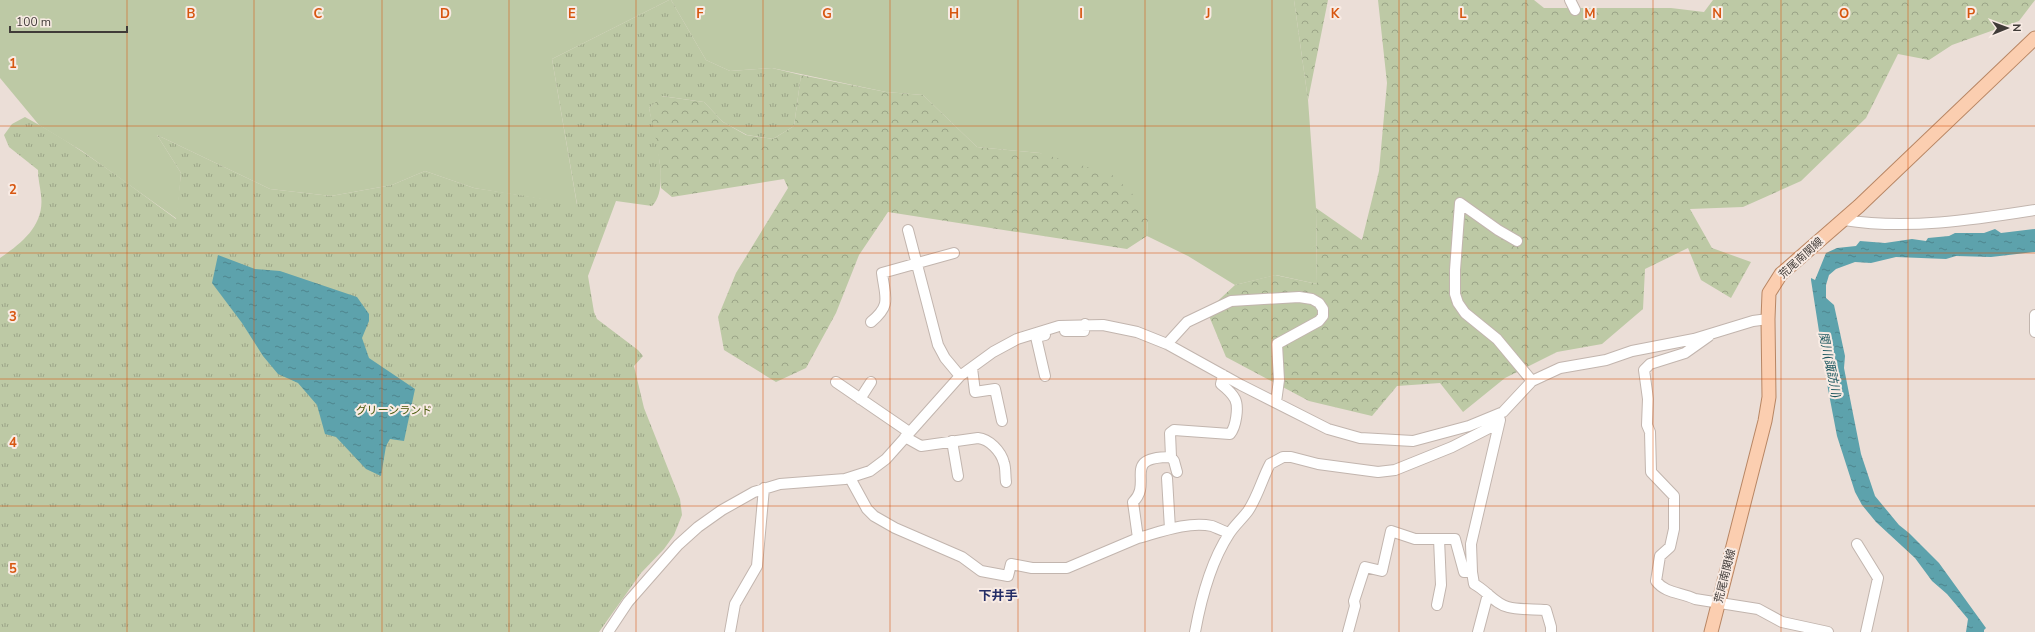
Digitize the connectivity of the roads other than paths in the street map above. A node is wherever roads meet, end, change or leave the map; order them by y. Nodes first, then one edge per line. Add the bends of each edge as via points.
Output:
1 (1570, 0) edge
2 (1575, 10) dead end
3 (2035, 38) edge
4 (2035, 210) edge
5 (1844, 220) junction
6 (908, 230) dead end
7 (1517, 241) dead end
8 (954, 253) dead end
9 (917, 264) junction
10 (2035, 315) edge
11 (1768, 319) junction
12 (871, 322) dead end
13 (1085, 324) junction
14 (2035, 332) edge
15 (1712, 334) junction
16 (1167, 344) junction
17 (972, 368) junction
18 (1224, 375) junction
19 (960, 376) junction
20 (1044, 376) dead end
21 (1532, 381) junction
22 (836, 382) dead end
23 (871, 382) dead end
24 (860, 399) junction
25 (1276, 402) junction
26 (1503, 412) junction
27 (1002, 420) dead end
28 (1499, 423) junction
29 (907, 435) junction
30 (952, 441) junction
31 (1171, 458) junction
32 (1177, 472) dead end
33 (958, 476) dead end
34 (850, 478) junction
35 (1167, 478) dead end
36 (1006, 482) dead end
37 (764, 488) junction
38 (1170, 529) junction
39 (1229, 533) junction
40 (1138, 538) junction
41 (1439, 539) junction
42 (1857, 544) dead end
43 (1472, 572) junction
44 (1488, 594) junction
45 (1718, 604) junction
46 (1437, 605) dead end
47 (608, 632) edge
48 (730, 632) edge
49 (1195, 632) edge
50 (1348, 632) edge
51 (1478, 632) edge
52 (1551, 632) edge
53 (1712, 632) edge
54 (1828, 632) edge
55 (1866, 632) edge

1 - 2 street
3 - 5 main road, 荒尾南関線
4 - 5 street via 1958,222 1870,224
5 - 11 main road, 荒尾南関線 via 1781,274 1770,293
6 - 9 street
7 - 21 street via 1460,203 1455,270 1455,294 1458,303 1465,313 1496,339
8 - 9 street
9 - 12 street via 882,273 886,301 884,310
9 - 19 street via 938,345
10 - 14 street
11 - 15 street
11 - 45 main road, 荒尾南関線 via 1769,397 1765,421
13 - 16 street via 1121,328
13 - 17 street via 1059,326 1017,339
13 - 20 street via 1084,331 1059,332 1036,337
15 - 21 street via 1632,351 1606,360 1560,368
15 - 45 street via 1685,353 1650,364 1644,370 1648,399 1647,425 1650,432 1651,472 1674,496 1673,535 1670,547 1660,556 1656,581 1661,588 1668,591
16 - 18 street
16 - 25 street via 1187,322 1231,301 1299,297 1319,303 1323,309 1323,316 1319,321 1277,344 1279,380
17 - 19 street
17 - 27 street via 976,392 995,389
18 - 25 street
18 - 31 street via 1221,384 1236,400 1234,430 1230,434 1174,430 1170,433
19 - 29 street
21 - 26 street
22 - 24 street
23 - 24 street
24 - 29 street
25 - 26 street via 1328,429 1377,440 1413,441 1463,428
26 - 28 street
28 - 39 street via 1452,448 1395,470 1378,472 1318,464 1291,457 1276,460 1270,464 1248,511
28 - 43 street via 1471,544
29 - 30 street via 921,446
29 - 34 street via 886,459 870,471
30 - 33 street
30 - 36 street via 978,438 991,443 1004,462
31 - 32 street
31 - 40 street via 1155,457 1142,465 1138,497 1133,502
34 - 37 street via 780,484
34 - 40 street via 867,509 874,516 962,558 981,571 994,575 1008,576 1010,564 1032,568 1067,568
35 - 38 street
37 - 47 street via 722,510 678,545 628,602
37 - 48 street via 757,566 735,604
38 - 39 street via 1211,526
38 - 40 street
39 - 49 street via 1213,565
41 - 43 street via 1455,539 1464,572
41 - 46 street via 1441,585
41 - 50 street via 1415,538 1391,531 1382,571 1365,567 1354,601
42 - 55 street via 1878,578
43 - 44 street via 1474,584
44 - 51 street
44 - 52 street via 1507,607 1546,610
45 - 53 main road, 荒尾南関線
45 - 54 street via 1758,609 1782,622

